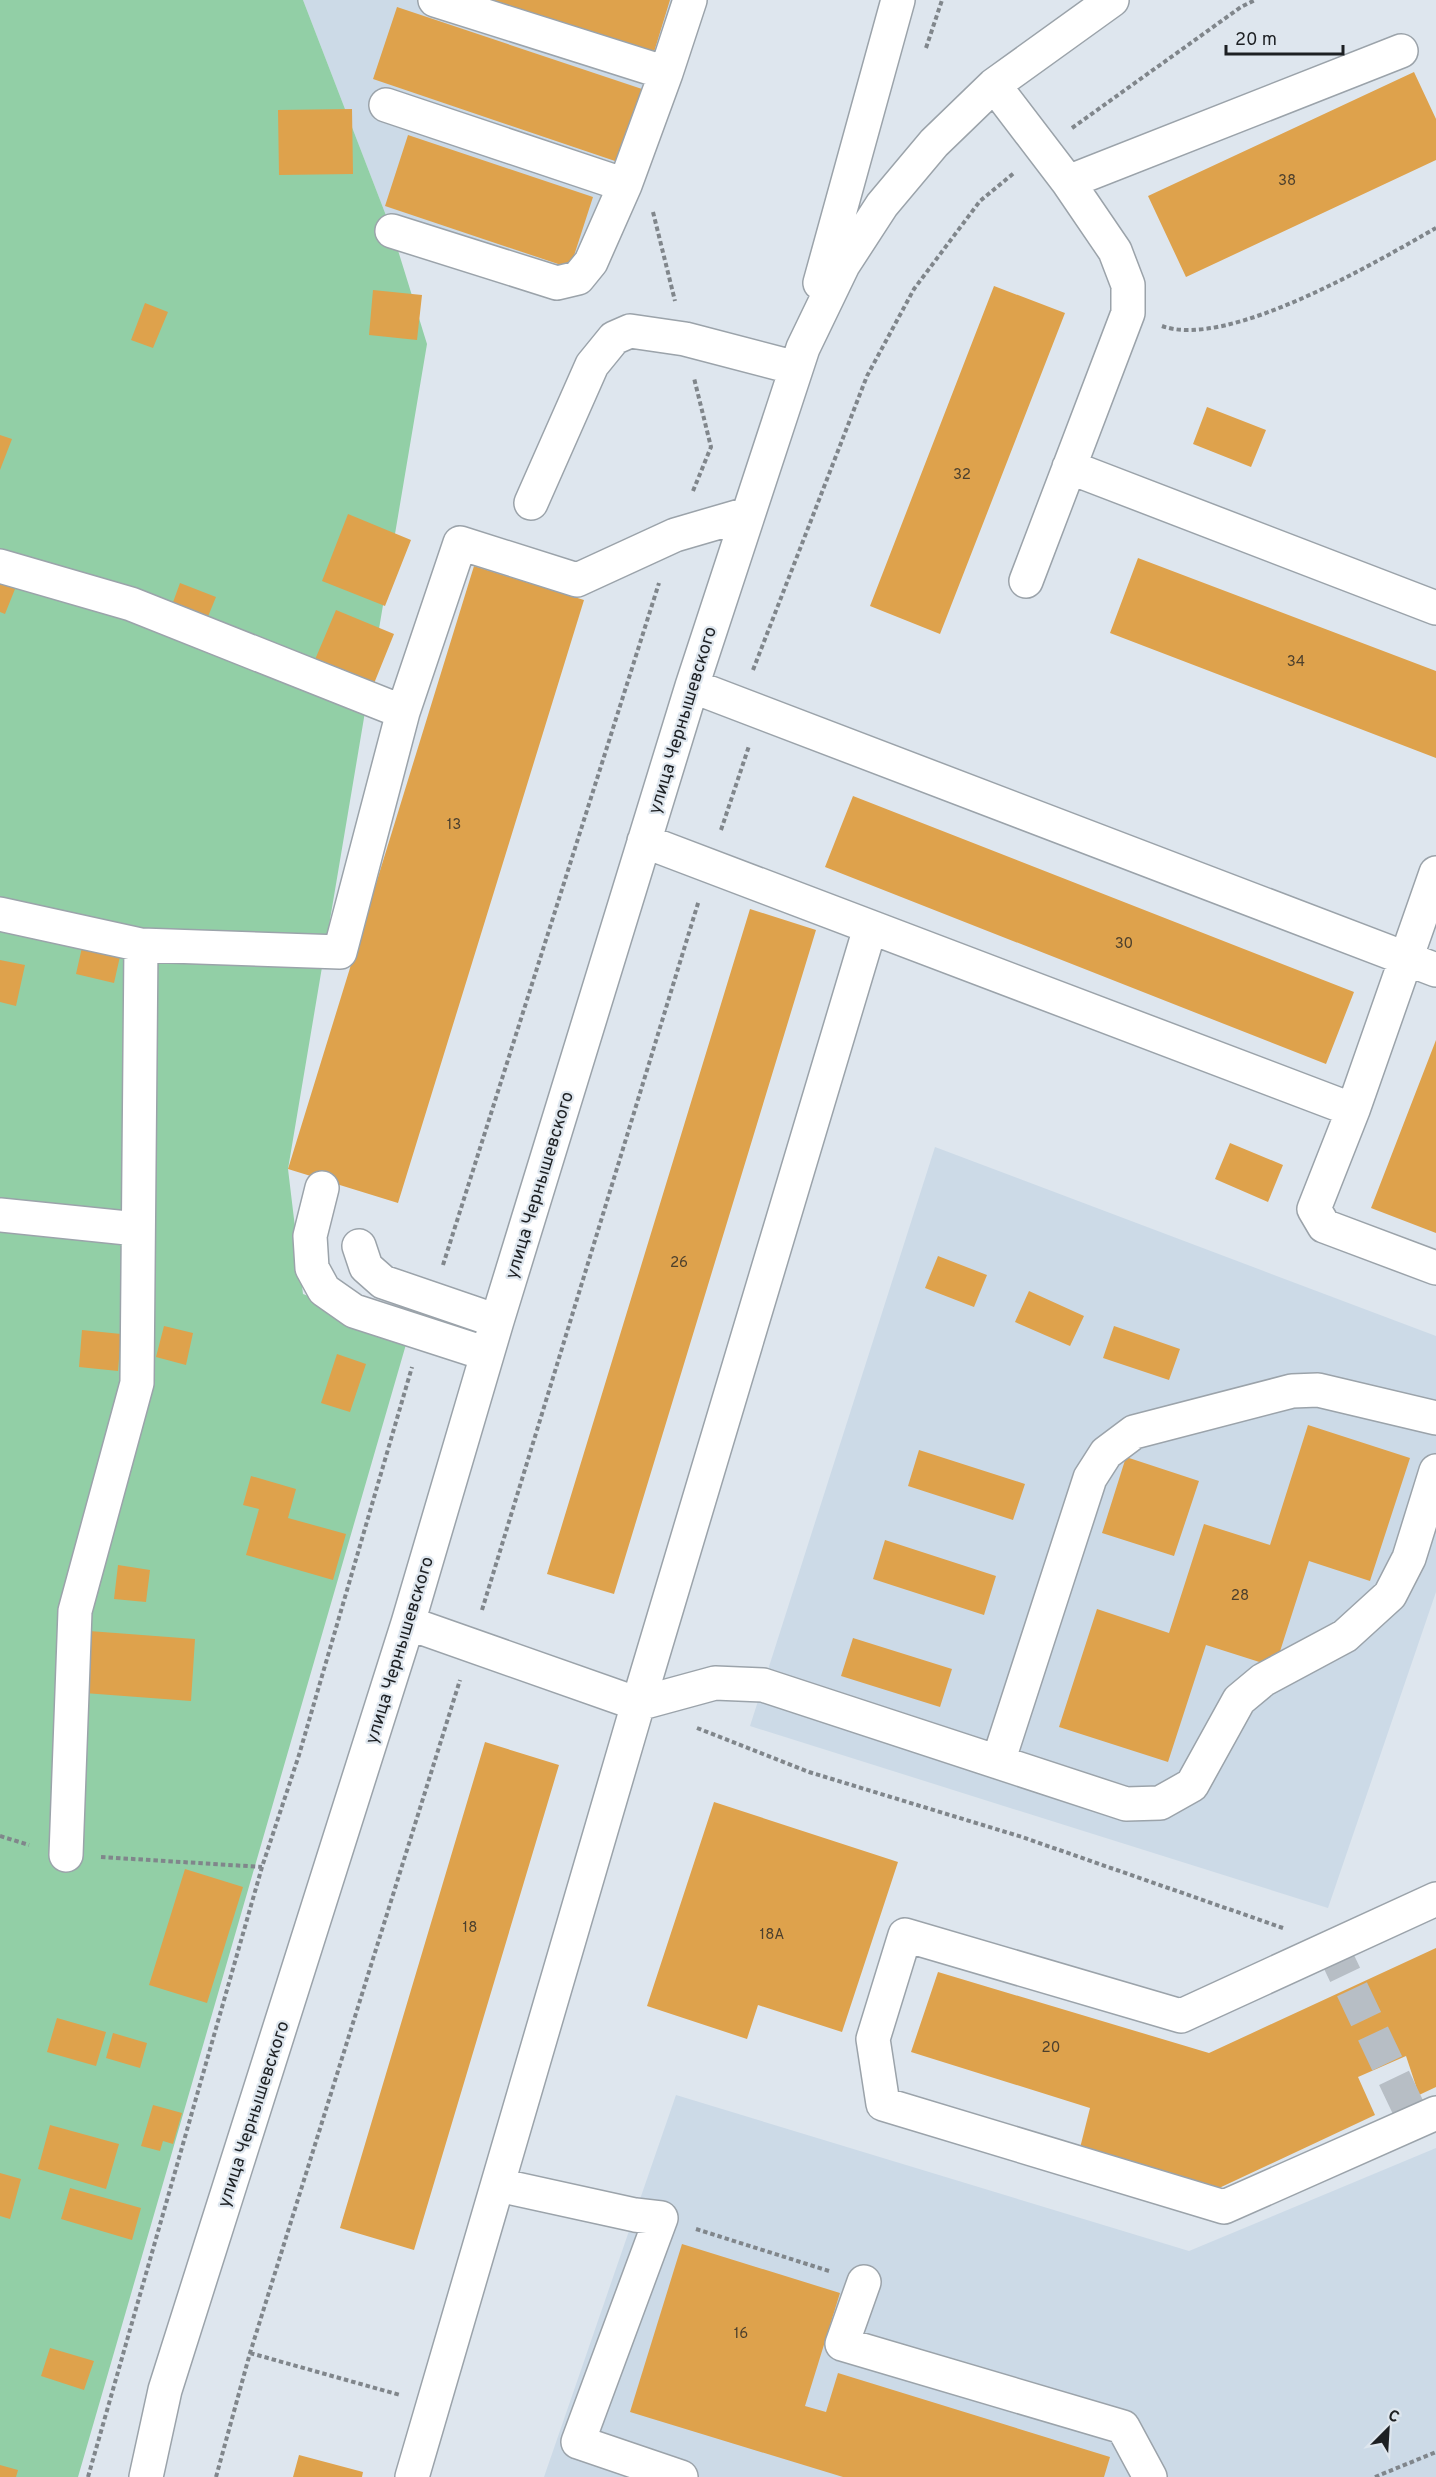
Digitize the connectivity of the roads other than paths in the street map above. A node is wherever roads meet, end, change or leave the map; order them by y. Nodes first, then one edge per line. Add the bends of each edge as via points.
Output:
1 (435, 0) edge
2 (690, 0) edge
3 (898, 0) edge
4 (1112, 0) edge
5 (1401, 51) dead end
6 (666, 74) junction
7 (994, 85) junction
8 (386, 105) dead end
9 (1068, 182) junction
10 (625, 185) junction
11 (392, 231) dead end
12 (799, 358) junction
13 (1069, 467) junction
14 (531, 503) dead end
15 (747, 514) junction
16 (0, 566) edge
17 (1026, 581) dead end
18 (1436, 608) edge
19 (692, 686) junction
20 (403, 712) junction
21 (644, 842) junction
22 (1436, 873) edge
23 (0, 914) edge
24 (870, 928) junction
25 (141, 945) junction
26 (1422, 965) edge
27 (1353, 1110) junction
28 (322, 1188) dead end
29 (0, 1215) edge
30 (137, 1229) junction
31 (359, 1246) dead end
32 (1436, 1268) edge
33 (497, 1321) junction
34 (487, 1354) junction
35 (1436, 1418) edge
36 (1436, 1471) edge
37 (408, 1623) junction
38 (638, 1704) junction
39 (998, 1762) junction
40 (66, 1855) road end
41 (1436, 1899) edge
42 (1436, 2113) edge
43 (498, 2185) junction
44 (864, 2282) road end
45 (147, 2477) edge
46 (412, 2477) edge
47 (681, 2477) edge
48 (1150, 2477) edge

1 - 6 street
2 - 6 street
3 - 12 street
4 - 7 street, улица Чернышевского
5 - 9 street
6 - 10 street
7 - 9 street
7 - 12 street, улица Чернышевского via 934,143 882,205 843,265
8 - 10 street
9 - 13 street via 1115,251 1128,285 1128,313
10 - 11 street via 591,262 578,278 557,283
12 - 14 street via 630,331 615,338 592,365
12 - 15 street, улица Чернышевского
13 - 17 street
13 - 18 street
15 - 19 street, улица Чернышевского
15 - 20 street via 675,535 577,580 460,543
16 - 20 street via 131,604
19 - 21 street, улица Чернышевского
19 - 26 street
20 - 25 street via 340,952
21 - 24 street
21 - 33 street, улица Чернышевского
22 - 26 street
23 - 25 street
24 - 27 street
24 - 38 street
25 - 30 street
26 - 27 street
27 - 32 street via 1314,1209 1324,1226
28 - 34 street via 310,1236 312,1268 324,1290 354,1311
29 - 30 street
30 - 40 street via 137,1383 75,1611
31 - 33 street via 366,1267 383,1282
33 - 34 street, улица Чернышевского
34 - 37 street, улица Чернышевского
35 - 39 street via 1318,1390 1292,1391 1134,1432 1106,1453 1090,1478
36 - 39 street via 1409,1558 1390,1595 1345,1636 1263,1680 1239,1700 1192,1785 1160,1803 1126,1804
37 - 38 street
37 - 45 street, улица Чернышевского via 165,2390
38 - 39 street via 715,1683 763,1685
38 - 43 street
41 - 42 street via 1181,2016 905,1935 873,2039 883,2104 1224,2207
43 - 46 street
43 - 47 street via 634,2216 661,2218 578,2442
44 - 48 street via 842,2344 1123,2427

